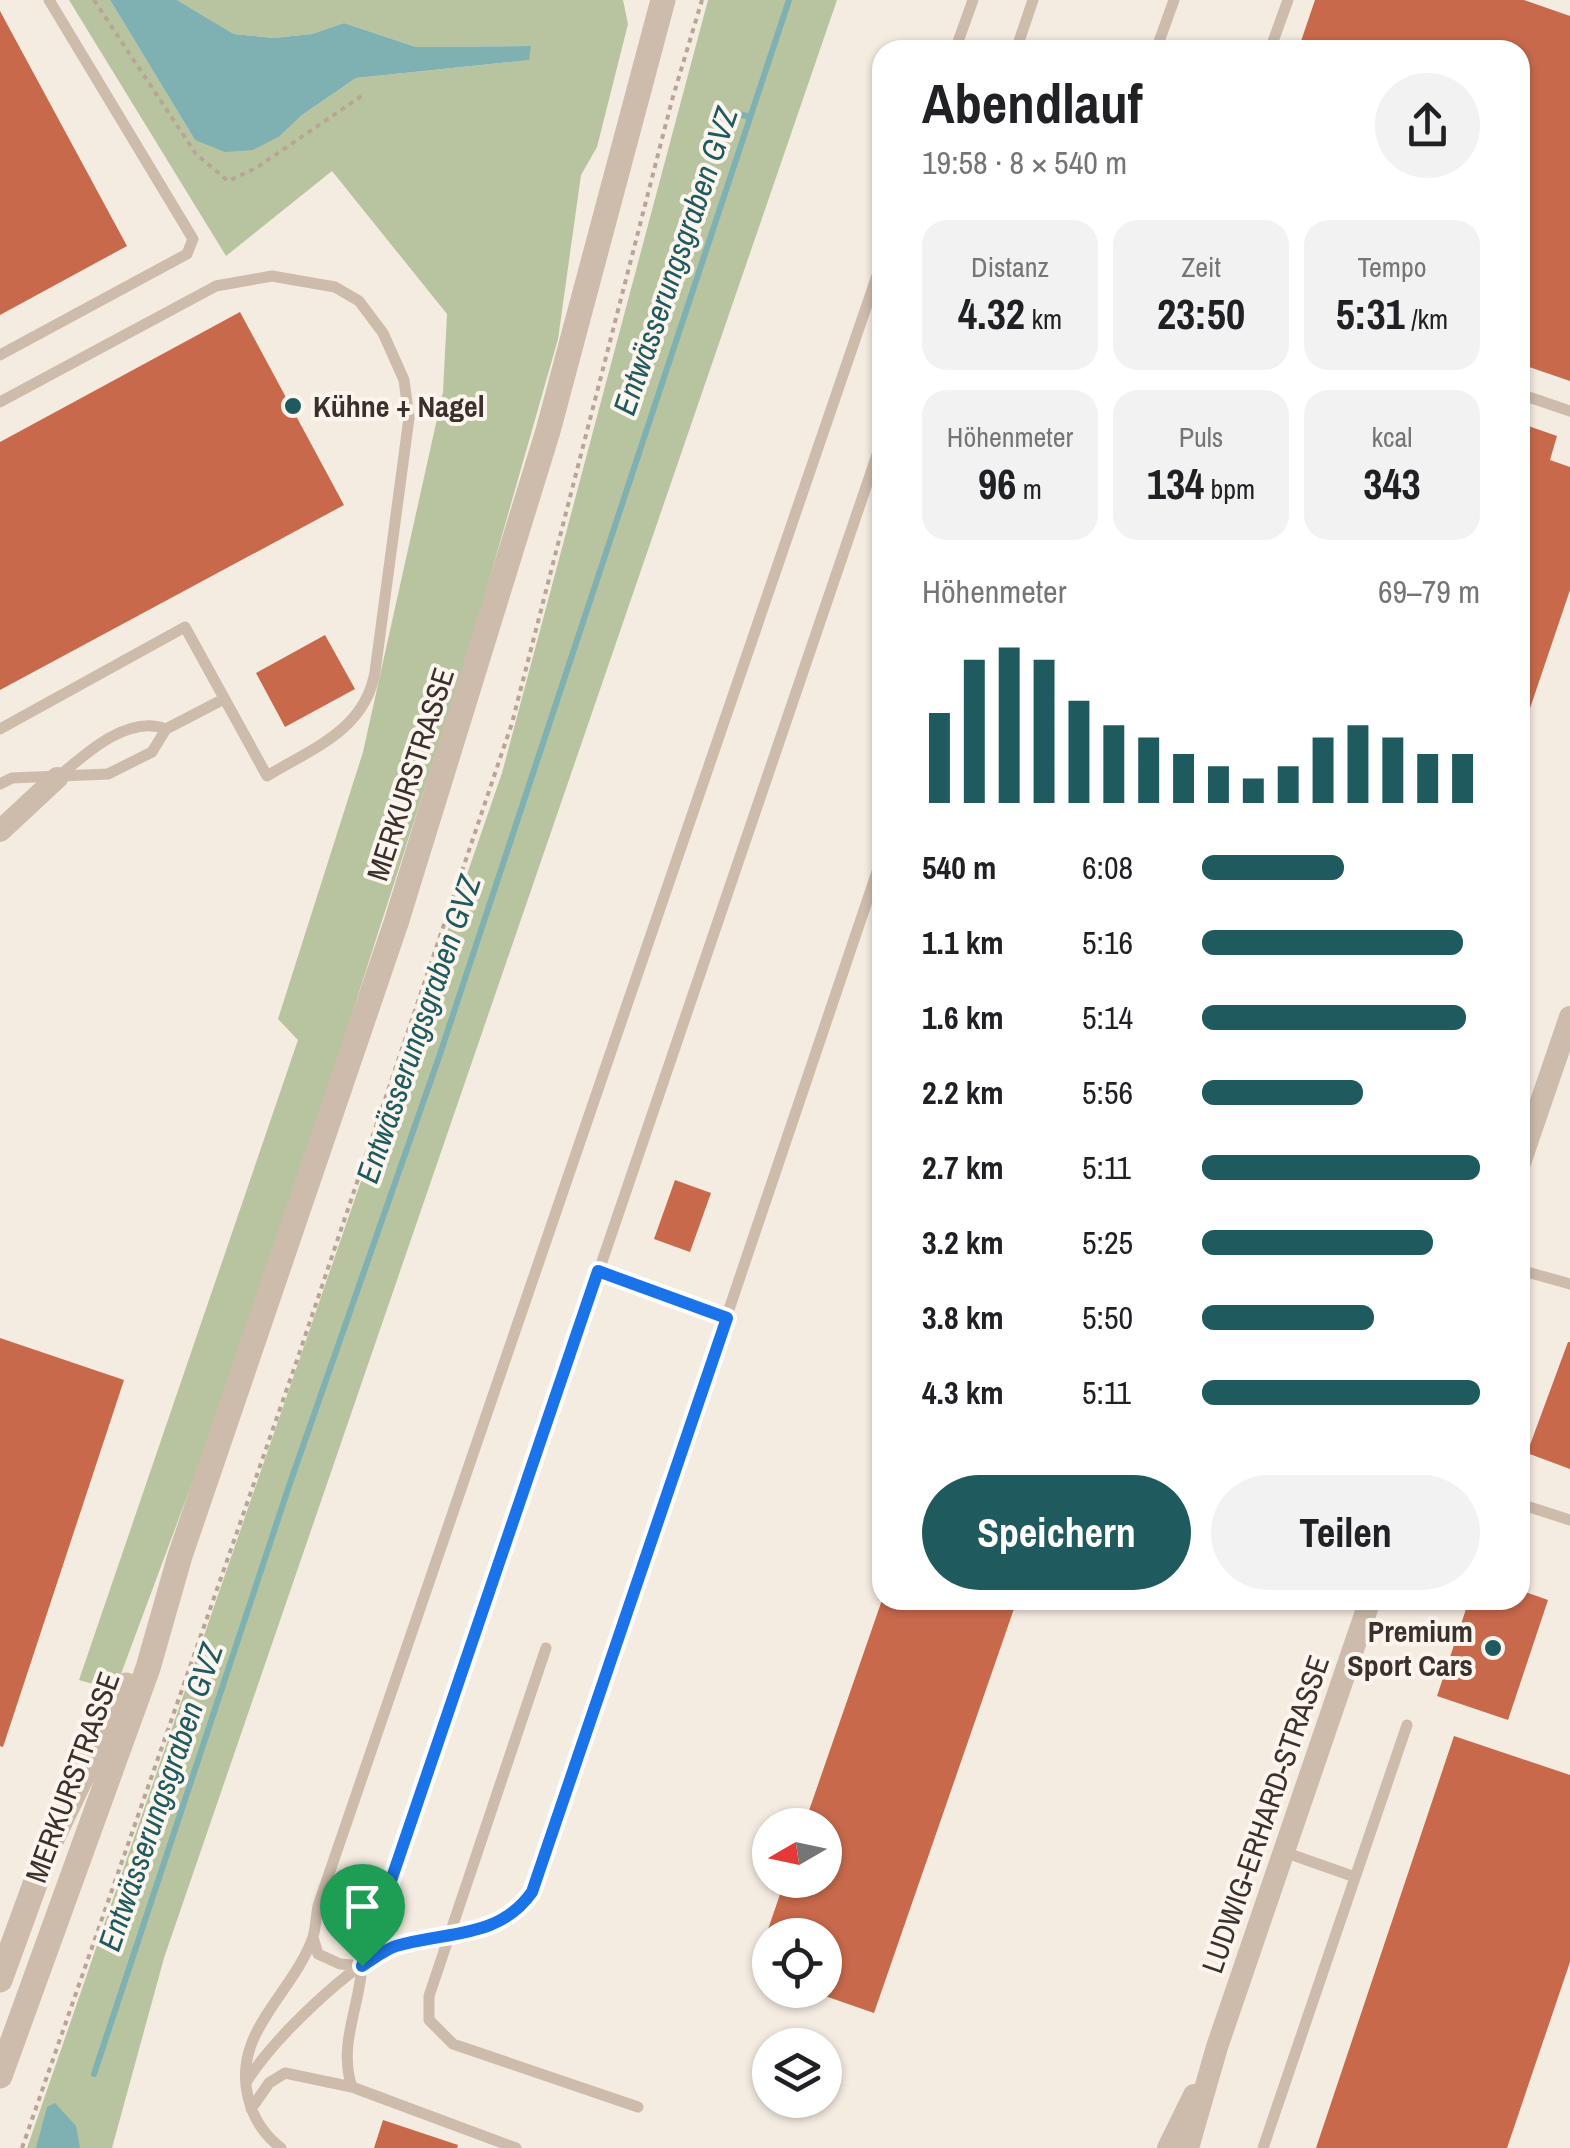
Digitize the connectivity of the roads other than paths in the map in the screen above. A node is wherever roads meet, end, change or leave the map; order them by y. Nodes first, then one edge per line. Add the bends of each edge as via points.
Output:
1 (49, 0) edge
2 (663, 0) edge
3 (972, 0) edge
4 (1033, 0) edge
5 (1174, 0) edge
6 (1288, 0) edge
7 (958, 40) edge
8 (1019, 40) edge
9 (1160, 40) edge
10 (1274, 40) edge
11 (872, 290) edge
12 (0, 355) edge
13 (1530, 397) edge
14 (0, 402) edge
15 (1570, 411) edge
16 (872, 469) edge
17 (222, 700) junction
18 (0, 729) edge
19 (166, 729) junction
20 (57, 778) junction
21 (0, 784) edge
22 (0, 831) edge
23 (872, 887) edge
24 (1570, 1017) edge
25 (1530, 1135) edge
26 (598, 1271) junction
27 (1530, 1273) edge
28 (1570, 1284) edge
29 (727, 1318) junction
30 (1530, 1507) edge
31 (1570, 1520) edge
32 (180, 1556) junction
33 (1367, 1610) edge
34 (546, 1648) dead end
35 (1407, 1726) dead end
36 (1284, 1852) junction
37 (1355, 1877) junction
38 (312, 1936) junction
39 (450, 1936) junction
40 (362, 1966) junction
41 (0, 1980) edge
42 (1217, 2046) junction
43 (0, 2076) edge
44 (245, 2084) junction
45 (352, 2087) junction
46 (638, 2108) dead end
47 (251, 2109) junction
48 (281, 2148) edge
49 (516, 2148) edge
50 (1168, 2148) edge
51 (1188, 2148) edge
52 (1263, 2148) edge

1 - 12 lane via 194,239 187,254
2 - 32 street, MERKURSTRASSE via 473,683
3 - 7 lane
4 - 8 lane
5 - 9 lane
6 - 10 lane
11 - 38 lane
13 - 15 lane
14 - 17 lane via 237,280 272,276 334,287 359,301 383,333 404,380 408,418 371,698 359,717 266,776
16 - 26 lane
17 - 18 lane via 185,626
17 - 19 lane
19 - 20 lane via 142,724
19 - 20 lane via 152,752 126,766 94,777
20 - 21 lane
20 - 22 street
23 - 29 lane
24 - 25 street
26 - 29 lane
26 - 40 lane
27 - 28 lane
29 - 39 lane via 532,1892 516,1914 494,1926
30 - 31 lane
32 - 41 street, MERKURSTRASSE via 50,1844
32 - 43 street, MERKURSTRASSE via 148,1668
33 - 36 street, LUDWIG-ERHARD-STRASSE
34 - 39 lane
35 - 37 lane
36 - 37 lane
36 - 42 street, LUDWIG-ERHARD-STRASSE
37 - 52 lane
38 - 40 lane via 318,1954
38 - 44 lane via 247,2047
39 - 40 lane via 393,1947
39 - 46 lane via 429,1996 438,2034
40 - 44 lane via 270,2044
40 - 45 lane via 344,2062
42 - 50 street, LUDWIG-ERHARD-STRASSE
42 - 51 street, LUDWIG-ERHARD-STRASSE
44 - 47 lane
45 - 47 lane via 285,2072 269,2082
45 - 49 lane
47 - 48 lane via 266,2137

